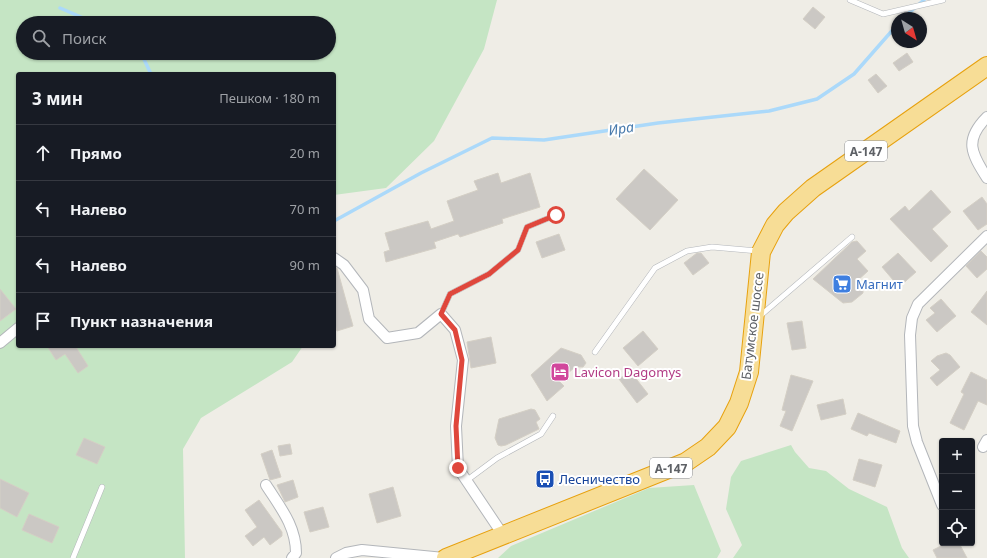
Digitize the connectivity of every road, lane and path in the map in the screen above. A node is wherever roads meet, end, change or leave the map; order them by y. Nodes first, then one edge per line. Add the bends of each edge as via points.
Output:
1 (850, 0) edge
2 (943, 0) edge
3 (987, 66) edge
4 (987, 117) edge
5 (987, 178) edge
6 (556, 215) dead end
7 (987, 236) edge
8 (852, 237) dead end
9 (761, 252) junction
10 (336, 259) edge
11 (441, 314) junction
12 (754, 321) junction
13 (16, 330) edge
14 (0, 343) edge
15 (595, 352) dead end
16 (553, 416) dead end
17 (466, 481) junction
18 (266, 486) dead end
19 (102, 487) dead end
20 (939, 497) edge
21 (503, 535) junction
22 (73, 558) edge
23 (292, 558) edge
24 (336, 558) edge
25 (445, 558) edge

1 - 2 lane via 883,14
3 - 9 highway, Батумское шоссе / А-147 via 814,188 786,212
4 - 5 street via 975,130 972,152
6 - 11 lane via 527,227 518,250 489,274 450,294
7 - 20 street via 918,304 912,318 910,335 913,426
8 - 12 lane
9 - 12 highway, Батумское шоссе / А-147
9 - 15 lane via 712,247 687,251 655,268
10 - 11 street via 344,265 363,290 369,319 387,338 418,333
11 - 17 street via 455,330 462,360 456,426 458,468
12 - 21 highway, Батумское шоссе / А-147 via 749,372 739,403 727,427 708,447 686,462
13 - 14 street
16 - 17 lane via 541,434 497,458
17 - 21 street
18 - 23 street via 290,523 294,534 296,553
19 - 22 lane
21 - 25 highway, Батумское шоссе / А-147
24 - 25 street via 362,550

